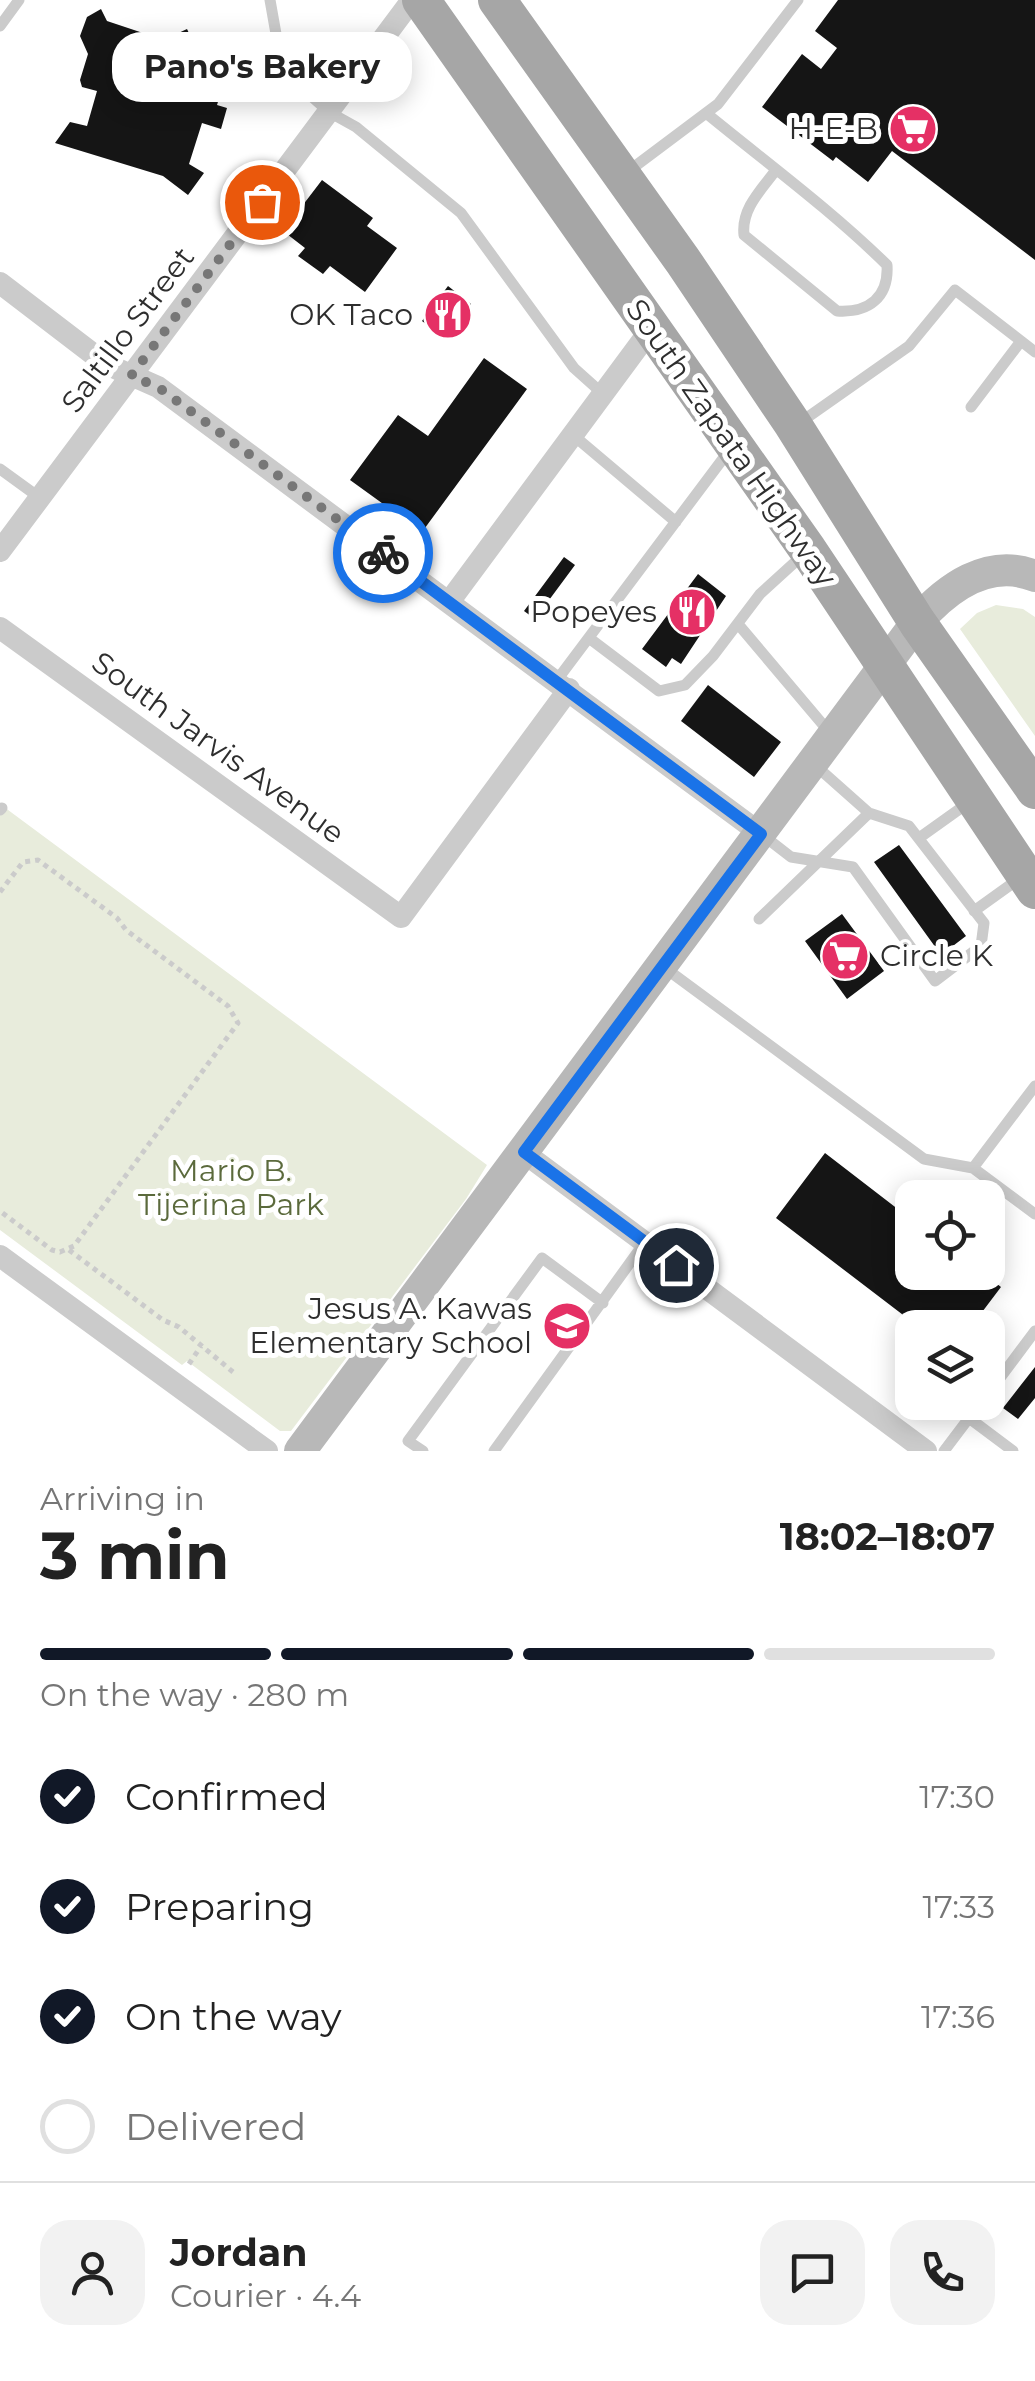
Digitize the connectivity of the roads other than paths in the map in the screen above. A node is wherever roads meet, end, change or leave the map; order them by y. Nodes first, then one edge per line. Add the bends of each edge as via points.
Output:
1 (19, 0) edge
2 (270, 0) edge
3 (412, 0) edge
4 (421, 0) edge
5 (496, 0) edge
6 (798, 0) edge
7 (0, 26) edge
8 (329, 112) junction
9 (706, 113) junction
10 (776, 170) junction
11 (622, 176) junction
12 (0, 283) edge
13 (651, 329) junction
14 (1021, 341) junction
15 (1035, 352) edge
16 (131, 376) junction
17 (603, 394) junction
18 (971, 407) dead end
19 (794, 426) junction
20 (572, 435) junction
21 (733, 445) junction
22 (0, 469) edge
23 (40, 498) junction
24 (676, 522) junction
25 (808, 550) junction
26 (0, 551) edge
27 (1035, 576) edge
28 (449, 602) junction
29 (917, 622) junction
30 (738, 624) junction
31 (0, 628) edge
32 (589, 638) junction
33 (885, 666) junction
34 (563, 684) junction
35 (833, 736) junction
36 (813, 764) junction
37 (1035, 790) edge
38 (974, 798) junction
39 (870, 814) junction
40 (761, 834) junction
41 (918, 838) junction
42 (819, 862) junction
43 (1030, 882) edge
44 (974, 910) junction
45 (758, 919) dead end
46 (662, 966) junction
47 (1035, 1086) edge
48 (524, 1152) junction
49 (973, 1168) junction
50 (1035, 1214) edge
51 (644, 1242) junction
52 (0, 1256) edge
53 (602, 1303) junction
54 (1035, 1331) edge
55 (1005, 1371) edge
56 (967, 1420) edge
57 (971, 1420) edge
58 (267, 1451) edge
59 (300, 1451) edge
60 (422, 1451) edge
61 (494, 1451) edge
62 (926, 1451) edge
63 (944, 1451) edge
64 (1013, 1451) edge

1 - 7 lane
2 - 8 lane via 280,62
3 - 8 street, Saltillo Street
4 - 13 main road, South Zapata Highway
5 - 11 main road, South Zapata Highway
6 - 9 lane
8 - 16 street, Saltillo Street
8 - 17 lane via 356,126 461,213 574,368
9 - 10 lane
9 - 11 lane
10 - 10 lane via 888,265 888,282 876,300 855,312 838,311 744,235 749,206
11 - 19 main road, South Zapata Highway
12 - 16 street
13 - 17 street
13 - 21 main road, South Zapata Highway
14 - 15 lane
14 - 18 lane
14 - 19 lane via 954,290 909,346
16 - 23 street, Saltillo Street
16 - 28 street via 158,387
17 - 20 street
19 - 29 main road, South Zapata Highway
20 - 24 lane
20 - 28 street
21 - 24 lane
21 - 25 main road, South Zapata Highway
22 - 23 lane
23 - 26 street, Saltillo Street
24 - 32 lane
25 - 30 lane
25 - 33 main road, South Zapata Highway
27 - 29 main road via 1007,571 963,581
28 - 34 street
29 - 33 main road
29 - 37 main road, South Zapata Highway
30 - 32 lane via 684,685 659,692
30 - 35 lane
31 - 34 street, South Jarvis Avenue via 402,917
32 - 34 lane
33 - 35 main road
33 - 38 main road, South Zapata Highway
34 - 40 street
35 - 36 main road
36 - 39 lane
36 - 40 main road
38 - 41 lane
38 - 43 main road, South Zapata Highway
39 - 41 lane via 909,826
39 - 42 lane
40 - 42 lane via 792,858
40 - 46 main road
41 - 44 lane
42 - 44 lane via 853,868 935,981 981,946 984,923
42 - 45 lane
43 - 44 lane
46 - 48 main road
46 - 49 lane via 924,1159
47 - 49 lane
48 - 51 street
48 - 59 main road
49 - 50 lane
51 - 53 lane
51 - 62 street
52 - 58 street
53 - 60 lane via 542,1258 408,1441
53 - 61 lane
54 - 55 lane
56 - 63 lane
57 - 64 lane

